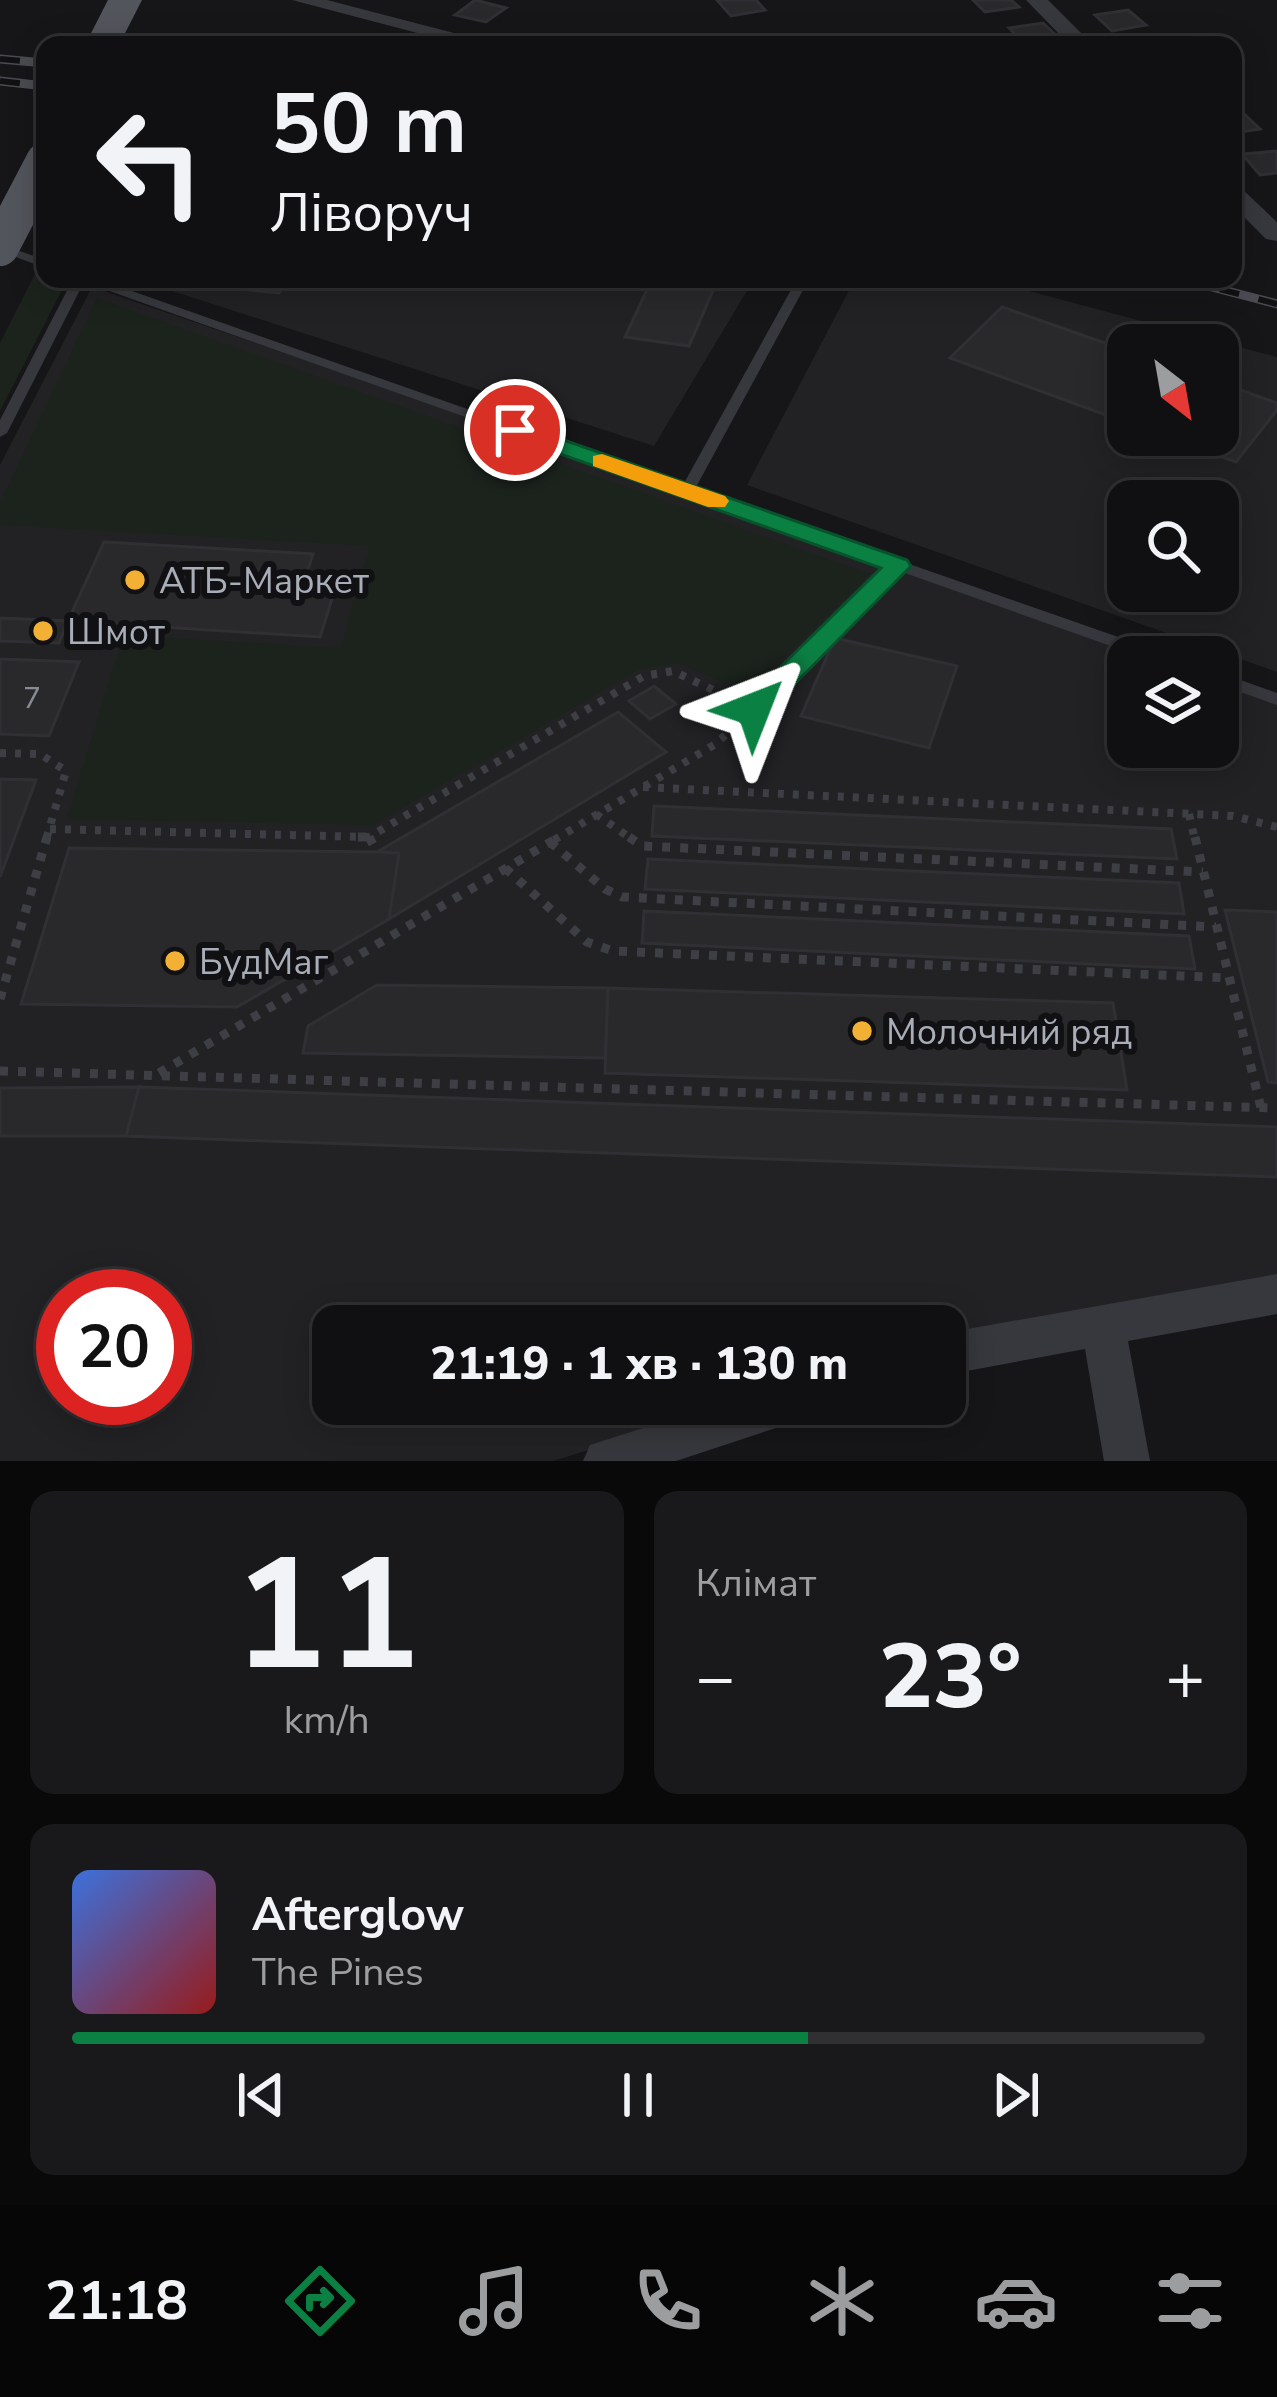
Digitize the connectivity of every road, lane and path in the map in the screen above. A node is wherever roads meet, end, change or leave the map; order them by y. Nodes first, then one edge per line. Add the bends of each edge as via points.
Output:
1 (124, 0) edge
2 (302, 0) edge
3 (1036, 0) edge
4 (106, 36) edge
5 (452, 36) edge
6 (1073, 36) edge
7 (36, 177) edge
8 (1242, 202) edge
9 (1242, 226) edge
10 (1276, 235) edge
11 (0, 247) edge
12 (36, 260) edge
13 (77, 288) edge
14 (108, 288) edge
15 (798, 288) edge
16 (0, 433) edge
17 (687, 490) junction
18 (898, 566) junction
19 (1107, 639) edge
20 (1239, 685) edge
21 (1277, 699) edge
22 (754, 709) junction
23 (0, 753) edge
24 (642, 787) junction
25 (596, 814) junction
26 (1189, 814) junction
27 (1277, 827) edge
28 (50, 829) junction
29 (369, 837) junction
30 (550, 842) junction
31 (377, 852) dead end
32 (505, 868) junction
33 (1203, 872) junction
34 (1216, 927) junction
35 (1229, 978) junction
36 (0, 999) edge
37 (0, 1071) edge
38 (159, 1073) junction
39 (1261, 1108) junction
40 (1277, 1108) edge
41 (1277, 1294) edge
42 (1102, 1325) junction
43 (966, 1350) edge
44 (720, 1425) edge
45 (606, 1461) edge
46 (1127, 1461) edge

1 - 4 main road
2 - 5 street
3 - 6 street
7 - 11 main road, bridge
8 - 10 street
9 - 10 street
11 - 12 lane
13 - 16 lane
14 - 17 lane
15 - 17 lane
17 - 18 lane
18 - 19 lane
18 - 22 lane
20 - 21 lane
22 - 24 path via 714,745
22 - 29 path via 673,671 644,676
23 - 28 path via 40,754 66,771
24 - 25 path
24 - 26 path
25 - 30 path
25 - 33 path via 642,846
26 - 27 path
26 - 33 path
28 - 29 path
28 - 36 path
29 - 31 path
30 - 32 path
30 - 34 path via 622,897
32 - 35 path via 587,942 613,951
32 - 38 path
33 - 34 path
34 - 35 path
35 - 39 path
37 - 38 path
38 - 39 path
39 - 40 path
41 - 42 street
42 - 43 street
42 - 46 street
44 - 45 street

